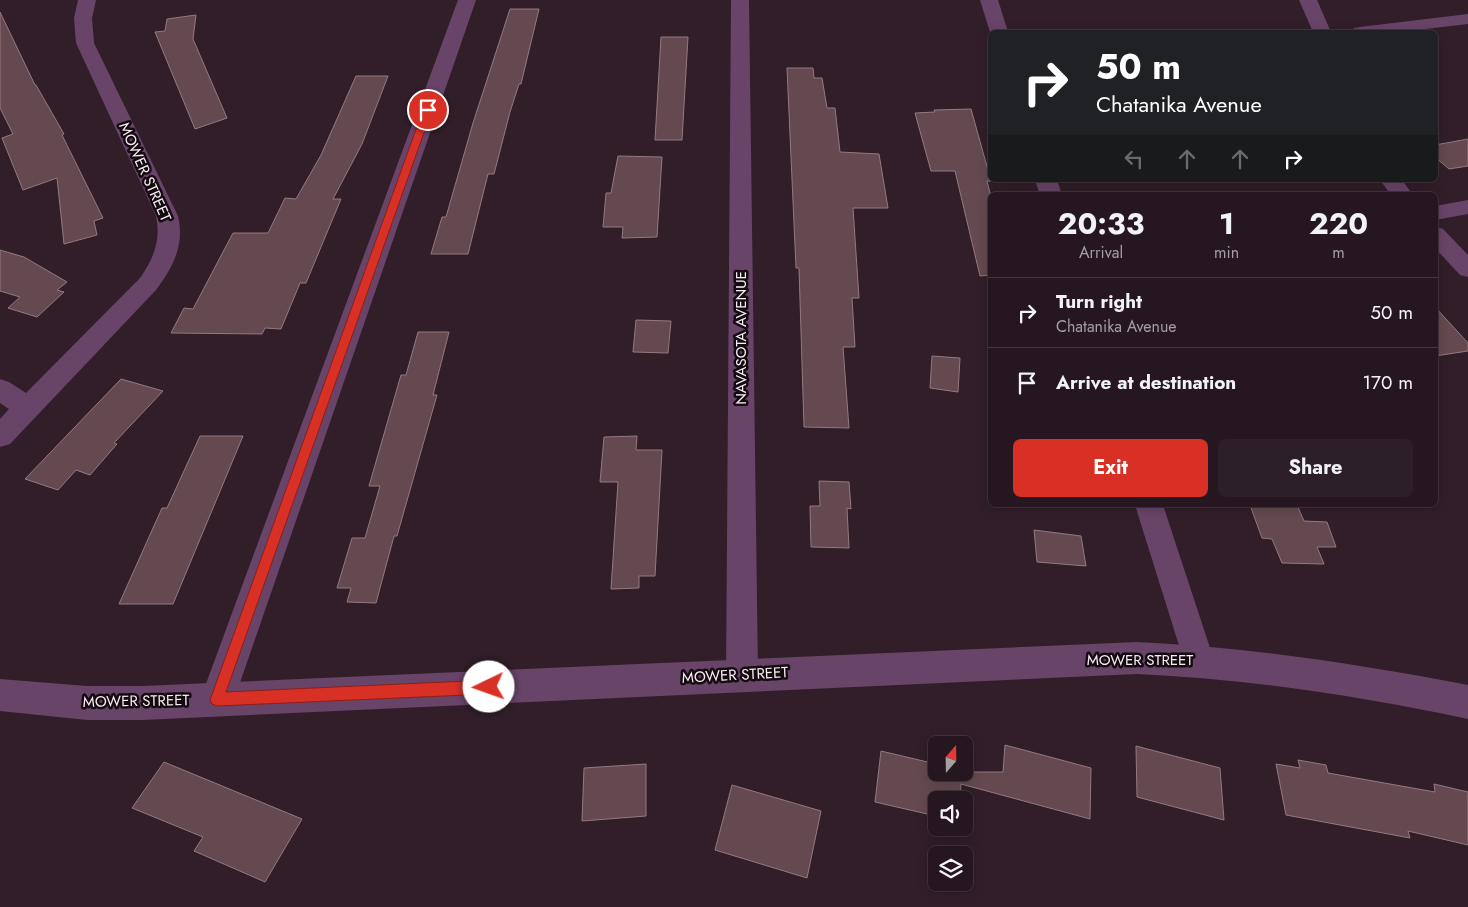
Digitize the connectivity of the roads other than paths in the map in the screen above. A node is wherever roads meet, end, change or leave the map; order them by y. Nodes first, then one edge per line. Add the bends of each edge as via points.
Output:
1 (87, 0) edge
2 (467, 0) edge
3 (740, 0) edge
4 (989, 0) edge
5 (1308, 0) edge
6 (1468, 19) edge
7 (998, 30) edge
8 (1321, 30) edge
9 (1377, 30) edge
10 (1468, 207) edge
11 (1438, 212) edge
12 (1438, 237) edge
13 (1468, 269) edge
14 (0, 389) edge
15 (28, 408) junction
16 (0, 436) edge
17 (1150, 507) edge
18 (1198, 660) junction
19 (742, 675) junction
20 (0, 695) edge
21 (217, 700) junction
22 (1468, 702) edge

1 - 15 street, MOWER STREET via 83,18 85,43 167,216 170,243 148,284
2 - 21 street
3 - 19 street, NAVASOTA AVENUE
4 - 7 street
5 - 8 street
6 - 9 street
10 - 11 street
12 - 13 street
14 - 15 street
15 - 16 street, MOWER STREET
17 - 18 street
18 - 19 street, MOWER STREET via 1078,659
18 - 22 street, MOWER STREET via 1351,680
19 - 21 street, MOWER STREET
20 - 21 street, MOWER STREET via 87,703

